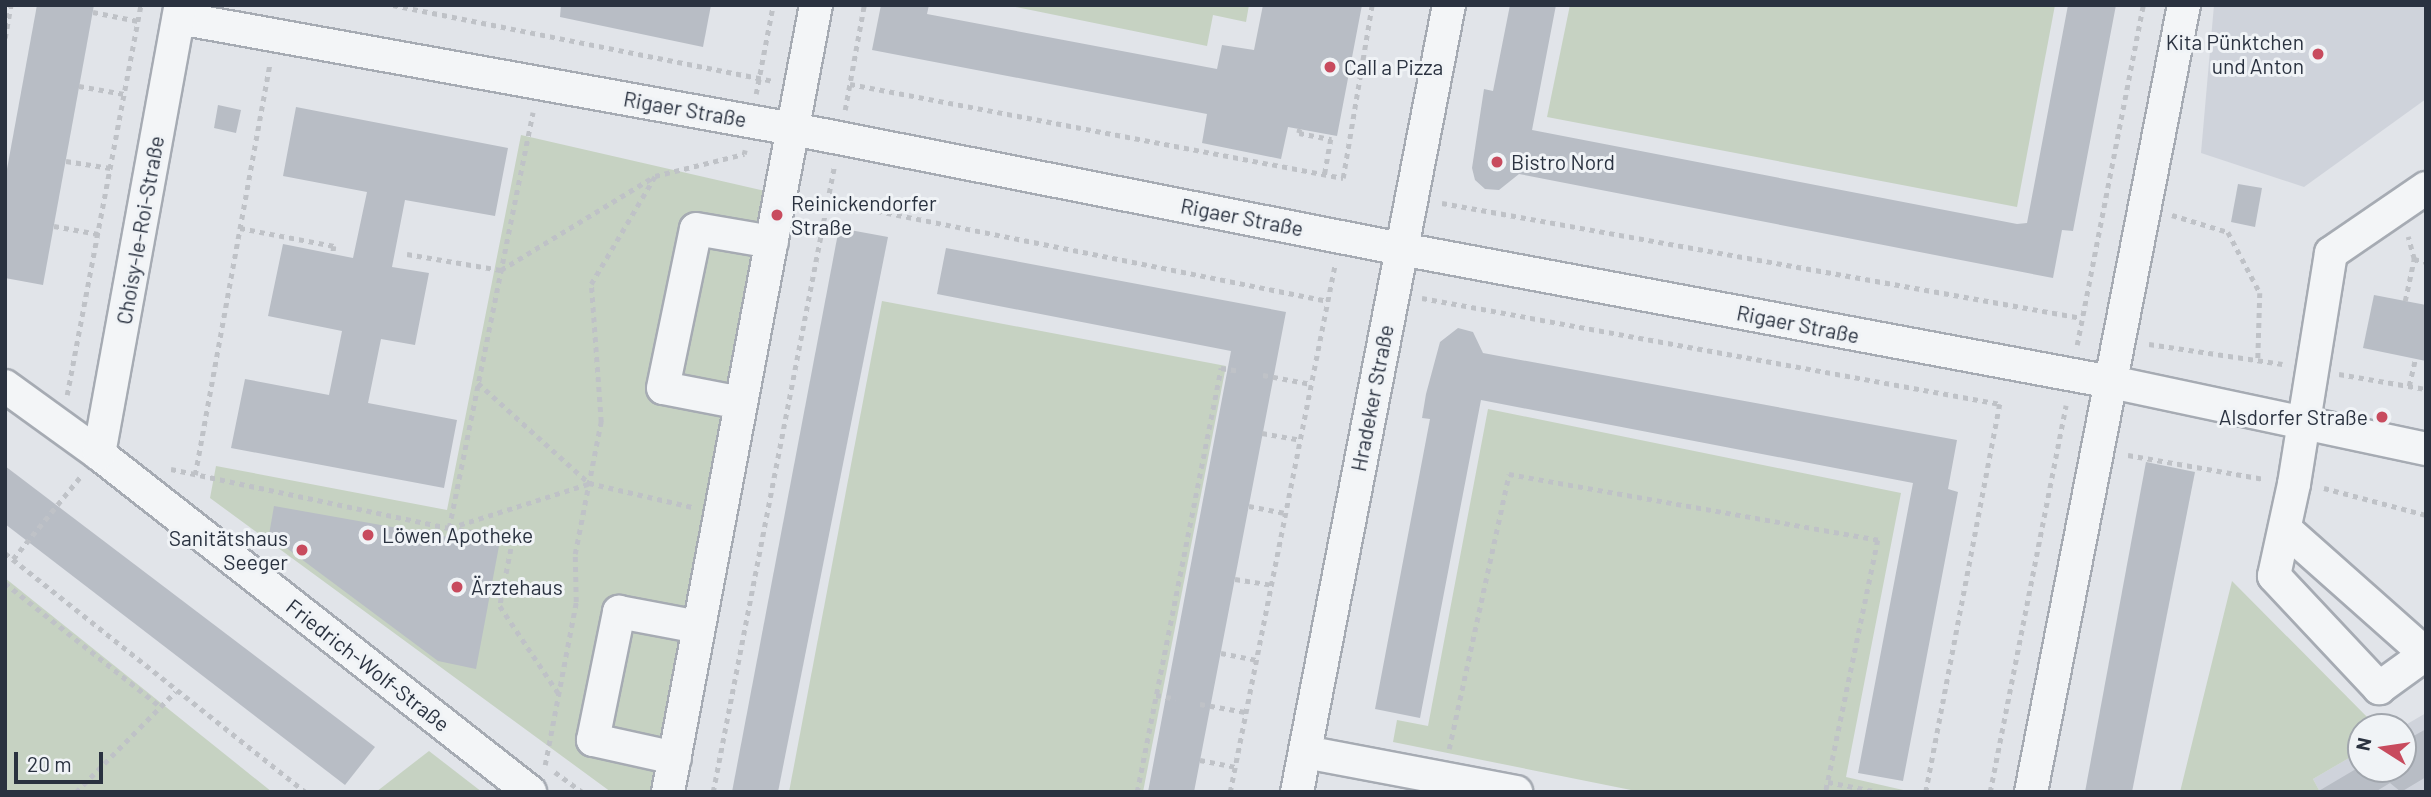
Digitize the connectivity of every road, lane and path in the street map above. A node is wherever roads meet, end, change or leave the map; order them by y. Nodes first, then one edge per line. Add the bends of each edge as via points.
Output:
1 (11, 5) edge
2 (141, 5) edge
3 (393, 5) edge
4 (773, 5) edge
5 (816, 5) edge
6 (864, 5) edge
7 (1372, 5) edge
8 (1449, 5) edge
9 (2184, 5) edge
10 (180, 11) edge
11 (93, 12) dead end
12 (138, 21) junction
13 (5, 38) edge
14 (269, 66) dead end
15 (759, 78) junction
16 (850, 83) junction
17 (539, 84) junction
18 (79, 86) dead end
19 (801, 86) junction
20 (124, 94) junction
21 (751, 121) junction
22 (793, 129) junction
23 (1300, 129) dead end
24 (840, 138) junction
25 (66, 161) dead end
26 (110, 168) junction
27 (1325, 175) junction
28 (655, 176) junction
29 (1412, 197) junction
30 (2413, 197) edge
31 (828, 201) junction
32 (2105, 202) dead end
33 (2143, 209) junction
34 (54, 226) dead end
35 (240, 228) junction
36 (98, 234) junction
37 (1341, 236) junction
38 (772, 242) junction
39 (1401, 249) junction
40 (333, 254) dead end
41 (407, 254) dead end
42 (2414, 259) junction
43 (2426, 262) edge
44 (501, 270) junction
45 (1393, 292) junction
46 (1328, 301) junction
47 (2405, 301) dead end
48 (2082, 318) dead end
49 (2117, 339) junction
50 (2415, 359) dead end
51 (2258, 360) junction
52 (2311, 369) junction
53 (1239, 371) dead end
54 (1263, 375) dead end
55 (2111, 382) junction
56 (478, 383) junction
57 (1311, 384) junction
58 (5, 386) edge
59 (2409, 386) junction
60 (2426, 389) edge
61 (741, 403) junction
62 (2303, 421) junction
63 (61, 427) junction
64 (1262, 433) dead end
65 (1300, 440) junction
66 (2426, 449) edge
67 (99, 454) junction
68 (159, 467) dead end
69 (195, 475) junction
70 (589, 484) junction
71 (1249, 506) dead end
72 (720, 513) junction
73 (1286, 513) junction
74 (449, 528) junction
75 (2285, 529) junction
76 (5, 553) edge
77 (13, 559) junction
78 (1235, 579) dead end
79 (5, 583) edge
80 (1271, 586) junction
81 (699, 627) junction
82 (1221, 653) dead end
83 (2426, 654) edge
84 (1256, 660) dead end
85 (175, 692) junction
86 (559, 694) junction
87 (1156, 695) junction
88 (1176, 699) dead end
89 (1200, 704) dead end
90 (161, 707) junction
91 (1245, 712) dead end
92 (1305, 752) junction
93 (675, 758) junction
94 (1200, 760) dead end
95 (1235, 767) junction
96 (1442, 778) junction
97 (1828, 782) junction
98 (76, 792) edge
99 (305, 792) edge
100 (530, 792) edge
101 (583, 792) edge
102 (668, 792) edge
103 (713, 792) edge
104 (1137, 792) edge
105 (1230, 792) edge
106 (1297, 792) edge
107 (1516, 792) edge
108 (1826, 792) edge
109 (1879, 792) edge
110 (1926, 792) edge
111 (2031, 792) edge

1 - 13 path
2 - 12 path
3 - 15 path
4 - 15 path
5 - 19 street
6 - 16 path
7 - 27 path via 1343,178
8 - 29 street, Hradeker Straße
9 - 33 street
10 - 17 street, Rigaer Straße
10 - 67 street, Choisy-le-Roi-Straße
11 - 12 path
12 - 20 path
14 - 35 path
15 - 19 path
15 - 21 path
16 - 24 path
16 - 27 path
17 - 21 street, Rigaer Straße
17 - 44 path
18 - 20 path
19 - 22 street
20 - 26 path
21 - 22 street, Rigaer Straße
21 - 28 path via 744,154
22 - 24 street, Rigaer Straße
22 - 38 street
23 - 27 path via 1299,133 1331,139
24 - 31 path
24 - 37 street, Rigaer Straße
25 - 26 path
26 - 36 path
28 - 44 path
28 - 70 path via 591,284 601,422
29 - 39 street, Hradeker Straße
29 - 48 path
30 - 42 path
30 - 52 street via 2331,254
31 - 46 path
31 - 103 path
32 - 33 path
33 - 49 street
33 - 51 path via 2202,220 2228,232 2260,293
34 - 36 path
35 - 40 path via 334,246
35 - 69 path
36 - 63 path
37 - 39 street, Rigaer Straße
37 - 46 path
38 - 61 street
38 - 61 street via 696,229 663,388
39 - 45 street, Hradeker Straße
39 - 55 street, Rigaer Straße
41 - 44 path
42 - 43 path
42 - 47 path
44 - 56 path
45 - 92 street, Hradeker Straße
45 - 110 path via 2000,404
46 - 57 path
49 - 51 path
49 - 55 street
50 - 59 path
51 - 52 path
52 - 59 path
52 - 62 street
53 - 87 path via 1221,368
54 - 57 path
55 - 62 street, Rigaer Straße
55 - 111 street
56 - 70 path
56 - 74 path
57 - 65 path
58 - 63 street, Friedrich-Wolf-Straße
59 - 60 path
61 - 72 street
62 - 66 street, Rigaer Straße
62 - 75 street
63 - 67 street, Friedrich-Wolf-Straße
64 - 65 path
65 - 73 path
67 - 77 path
67 - 100 street, Friedrich-Wolf-Straße
68 - 69 path
69 - 74 path
70 - 72 path
70 - 74 path
70 - 86 path via 575,554 576,602
71 - 73 path
72 - 81 street
73 - 80 path
74 - 86 path via 513,539 500,606
75 - 83 street
75 - 83 street via 2274,576 2379,688
76 - 77 path
77 - 85 path
78 - 80 path
79 - 90 path
80 - 95 path
81 - 93 street
81 - 93 street via 619,612 593,740
82 - 84 path
85 - 90 path
85 - 99 path
86 - 101 path via 544,765
87 - 88 path
87 - 104 path
89 - 91 path
90 - 98 path
92 - 96 street
92 - 106 street, Hradeker Straße
93 - 102 street
94 - 95 path
95 - 105 path
96 - 97 path via 1509,474 1878,540
96 - 107 street
97 - 108 path
97 - 109 path

